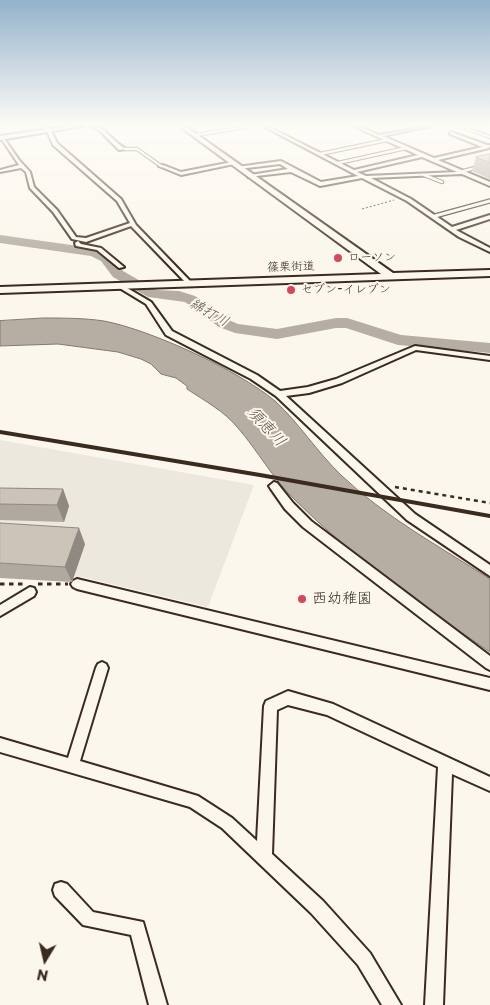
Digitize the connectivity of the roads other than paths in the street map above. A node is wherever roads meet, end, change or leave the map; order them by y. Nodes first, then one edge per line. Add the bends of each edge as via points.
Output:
1 (28, 173) edge
2 (88, 173) edge
3 (246, 173) edge
4 (272, 173) edge
5 (298, 173) edge
6 (358, 173) edge
7 (409, 173) edge
8 (451, 173) edge
9 (464, 173) edge
10 (413, 175) junction
11 (424, 175) junction
12 (250, 176) junction
13 (365, 176) junction
14 (442, 182) dead end
15 (490, 184) edge
16 (490, 201) edge
17 (434, 216) junction
18 (490, 217) edge
19 (133, 224) junction
20 (452, 229) junction
21 (79, 240) junction
22 (490, 250) edge
23 (121, 267) dead end
24 (490, 273) edge
25 (390, 276) junction
26 (189, 283) junction
27 (120, 286) junction
28 (0, 290) edge
29 (490, 358) edge
30 (278, 394) junction
31 (274, 486) dead end
32 (490, 571) edge
33 (77, 584) dead end
34 (30, 592) dead end
35 (0, 610) edge
36 (490, 664) edge
37 (102, 668) dead end
38 (490, 684) edge
39 (0, 744) edge
40 (445, 764) junction
41 (72, 766) junction
42 (490, 784) edge
43 (264, 857) junction
44 (61, 890) dead end
45 (158, 1005) edge
46 (392, 1005) edge
47 (434, 1005) edge

1 - 21 street via 37,194
2 - 19 street via 119,200
3 - 12 street
4 - 12 street
5 - 13 street via 320,184
6 - 13 street
7 - 10 street
8 - 11 street
9 - 15 street
10 - 11 street
10 - 13 street
11 - 14 lane
12 - 25 street
13 - 17 street
16 - 17 lane
17 - 20 street
18 - 20 street
19 - 21 street
19 - 26 street
20 - 22 street
21 - 23 street via 78,245 99,249
24 - 25 street, 篠栗街道
25 - 26 street, 篠栗街道
26 - 27 street, 篠栗街道
27 - 28 street
27 - 30 street via 150,303 169,333 254,377
29 - 30 street via 416,348 339,380 309,390
30 - 32 street via 411,517
31 - 36 street via 307,524
33 - 38 street
34 - 35 street
37 - 41 street
39 - 41 street
40 - 42 street
40 - 43 street via 328,709 288,698 271,706
40 - 47 street
41 - 43 street via 193,801 227,823
43 - 46 street via 318,907 364,959
44 - 45 street via 89,919 137,928

